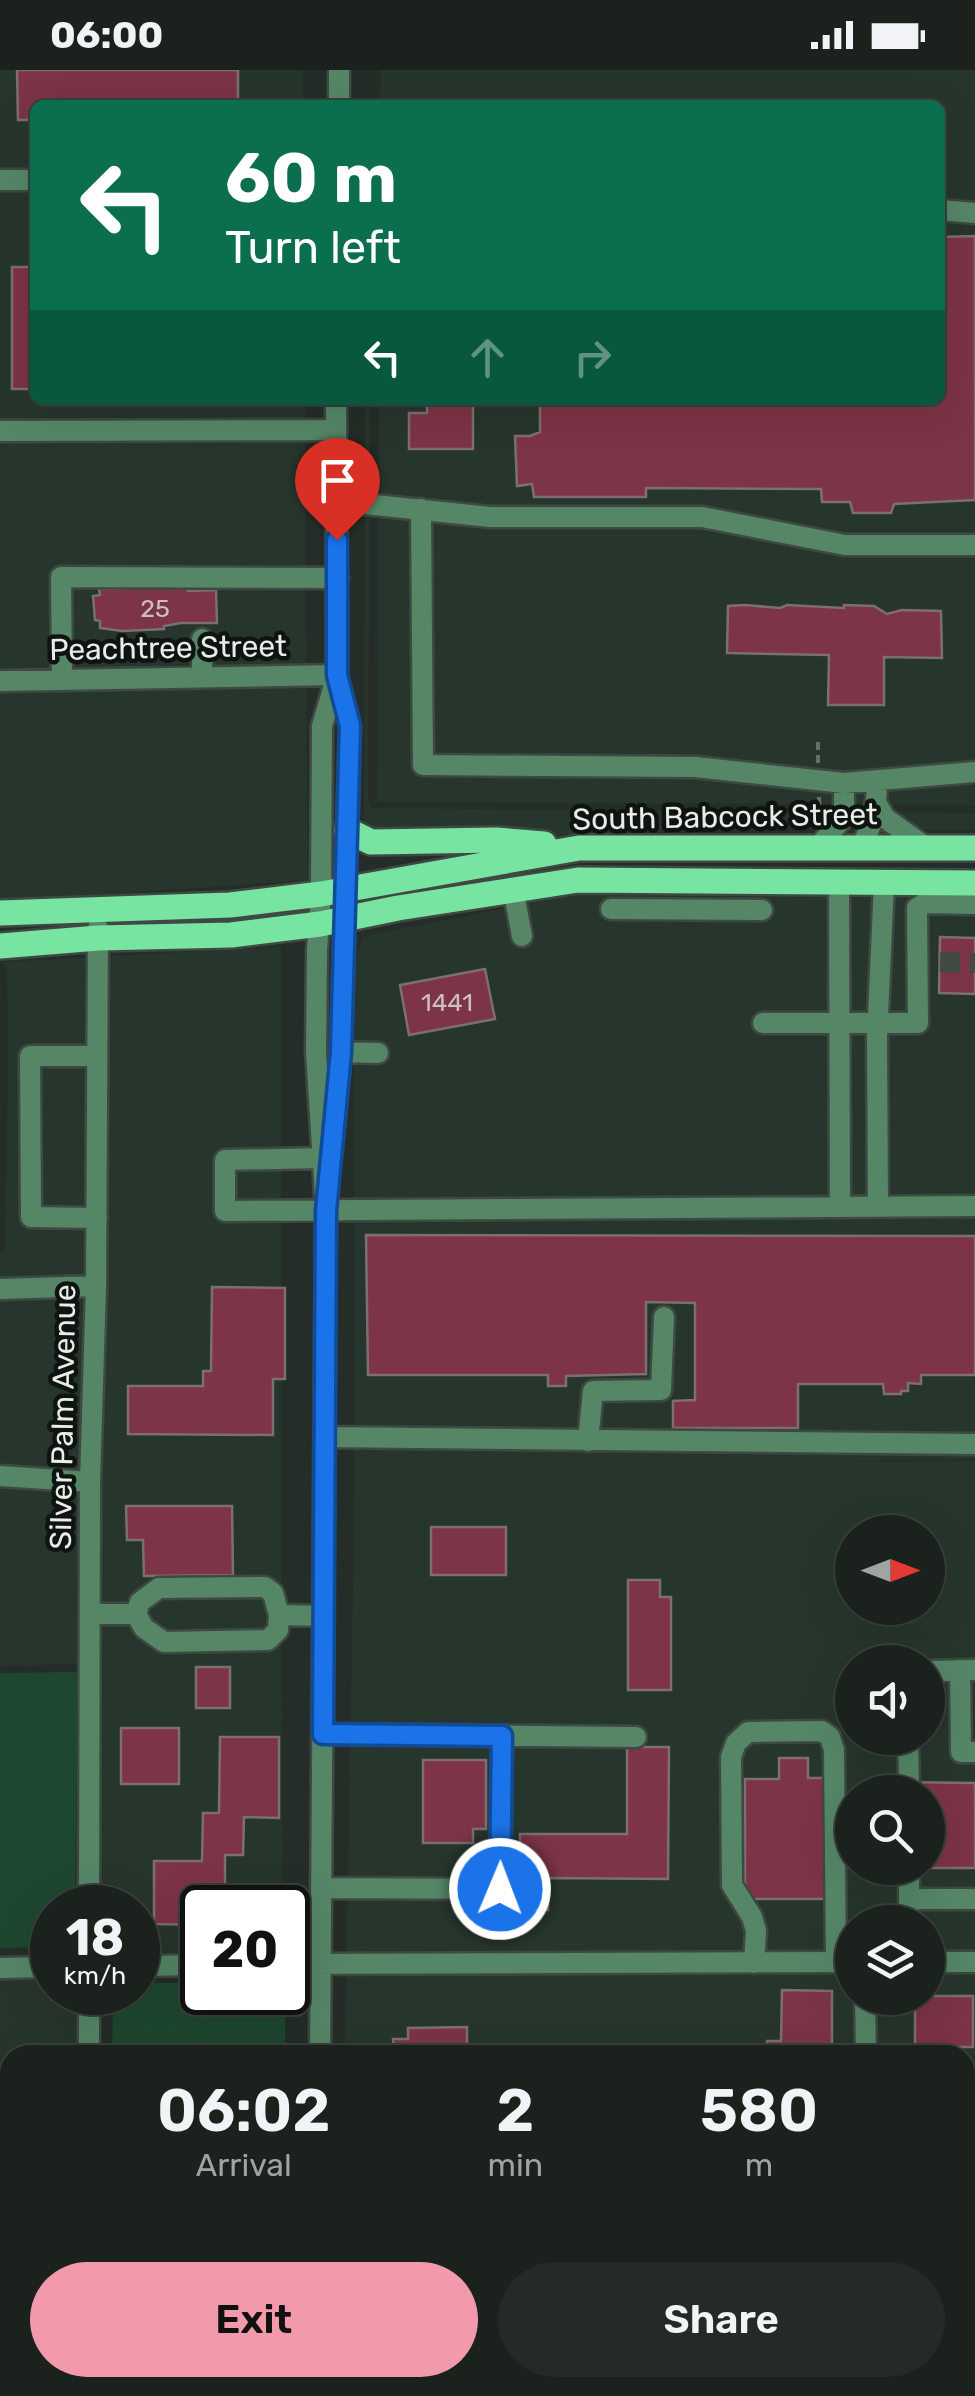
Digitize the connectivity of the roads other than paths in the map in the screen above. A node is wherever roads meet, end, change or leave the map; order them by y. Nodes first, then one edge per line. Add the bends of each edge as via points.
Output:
1 (339, 70) edge
2 (339, 100) edge
3 (0, 180) edge
4 (30, 180) edge
5 (945, 210) edge
6 (975, 212) edge
7 (336, 405) edge
8 (336, 430) junction
9 (0, 431) edge
10 (336, 501) junction
11 (422, 508) junction
12 (975, 544) edge
13 (338, 578) junction
14 (202, 639) dead end
15 (337, 675) junction
16 (202, 676) junction
17 (62, 679) junction
18 (0, 681) edge
19 (975, 772) edge
20 (878, 782) junction
21 (844, 783) junction
22 (877, 804) junction
23 (348, 830) junction
24 (579, 848) junction
25 (817, 848) junction
26 (860, 848) junction
27 (927, 848) junction
28 (975, 848) edge
29 (793, 883) junction
30 (839, 883) junction
31 (884, 883) junction
32 (975, 883) edge
33 (513, 889) junction
34 (334, 892) junction
35 (975, 904) edge
36 (610, 909) dead end
37 (762, 910) dead end
38 (0, 913) edge
39 (332, 921) junction
40 (98, 933) junction
41 (522, 936) dead end
42 (0, 946) edge
43 (940, 962) tunnel mouth
44 (917, 963) junction
45 (763, 1023) dead end
46 (838, 1023) junction
47 (880, 1023) junction
48 (341, 1052) junction
49 (378, 1053) dead end
50 (96, 1056) junction
51 (322, 1158) junction
52 (840, 1206) junction
53 (878, 1206) junction
54 (975, 1206) edge
55 (326, 1211) junction
56 (96, 1218) junction
57 (96, 1286) junction
58 (0, 1288) edge
59 (664, 1317) dead end
60 (324, 1437) junction
61 (588, 1441) junction
62 (975, 1444) edge
63 (0, 1476) edge
64 (90, 1482) junction
65 (90, 1614) junction
66 (136, 1614) junction
67 (279, 1615) junction
68 (324, 1616) junction
69 (968, 1670) edge
70 (323, 1734) junction
71 (502, 1736) junction
72 (636, 1736) dead end
73 (975, 1752) edge
74 (89, 1885) edge
75 (322, 1888) junction
76 (975, 1899) edge
77 (841, 1905) edge
78 (913, 1905) edge
79 (754, 1962) junction
80 (835, 1962) edge
81 (945, 1962) edge
82 (975, 1962) edge
83 (310, 1964) edge
84 (322, 1964) junction
85 (30, 1967) edge
86 (0, 1968) edge
87 (89, 2015) edge
88 (865, 2015) edge
89 (89, 2045) edge
90 (320, 2045) edge
91 (866, 2045) edge

1 - 2 street
3 - 4 street
5 - 6 street
7 - 8 street
8 - 9 street
8 - 10 street
10 - 11 street
10 - 13 street
11 - 12 street via 490,516 702,517 845,545
11 - 21 street via 423,765 696,767
13 - 15 street
13 - 17 street via 62,577
14 - 16 street
15 - 16 street, Peachtree Street
15 - 23 street via 350,726
15 - 34 street via 322,726
16 - 17 street, Peachtree Street
17 - 18 street, Peachtree Street
19 - 20 street
20 - 21 street
20 - 22 street
21 - 25 street via 844,817
22 - 26 street
22 - 27 street via 885,818
23 - 24 main road via 370,842 496,840
23 - 34 street
24 - 25 main road, South Babcock Street
24 - 34 main road, South Babcock Street
25 - 26 main road, South Babcock Street
26 - 27 main road, South Babcock Street
26 - 29 main road
27 - 28 main road, South Babcock Street
27 - 30 main road via 880,856
29 - 30 main road, South Babcock Street
29 - 33 main road, South Babcock Street via 578,880
30 - 31 main road, South Babcock Street
30 - 46 street
31 - 32 main road, South Babcock Street
31 - 47 street
33 - 39 main road, South Babcock Street
33 - 41 street
34 - 38 main road, South Babcock Street via 230,905
34 - 39 street
35 - 44 street via 917,908
36 - 37 street
39 - 40 main road, South Babcock Street via 231,935
39 - 48 street
39 - 51 street via 316,1052
40 - 42 main road, South Babcock Street
40 - 50 street, Silver Palm Avenue
43 - 44 street
44 - 47 street via 918,1023
45 - 46 street
46 - 47 street
46 - 52 street
47 - 53 street
48 - 49 street
48 - 55 street
50 - 56 street, Silver Palm Avenue
50 - 56 street via 30,1056 31,1218
51 - 55 street
51 - 55 street via 224,1160 225,1212
52 - 53 street
52 - 55 street
53 - 54 street
55 - 60 street
56 - 57 street, Silver Palm Avenue
57 - 58 street
57 - 64 street, Silver Palm Avenue
59 - 61 street via 661,1390 593,1391
60 - 61 street
60 - 68 street
61 - 62 street
63 - 64 street
64 - 65 street, Silver Palm Avenue
65 - 66 street
65 - 74 street, Silver Palm Avenue
66 - 67 street via 164,1642 268,1640 278,1630
66 - 67 street via 159,1588 264,1587 273,1593
67 - 68 street
68 - 70 street
69 - 73 street via 960,1752
70 - 71 street
70 - 75 street
71 - 72 street
71 - 75 street via 500,1889
75 - 84 street
76 - 78 street via 916,1899
77 - 79 street via 830,1737 822,1730 748,1732 731,1757 732,1885 756,1931
79 - 80 street
79 - 84 street
81 - 82 street
83 - 84 street
84 - 90 street
85 - 86 street
87 - 89 street
88 - 91 street

